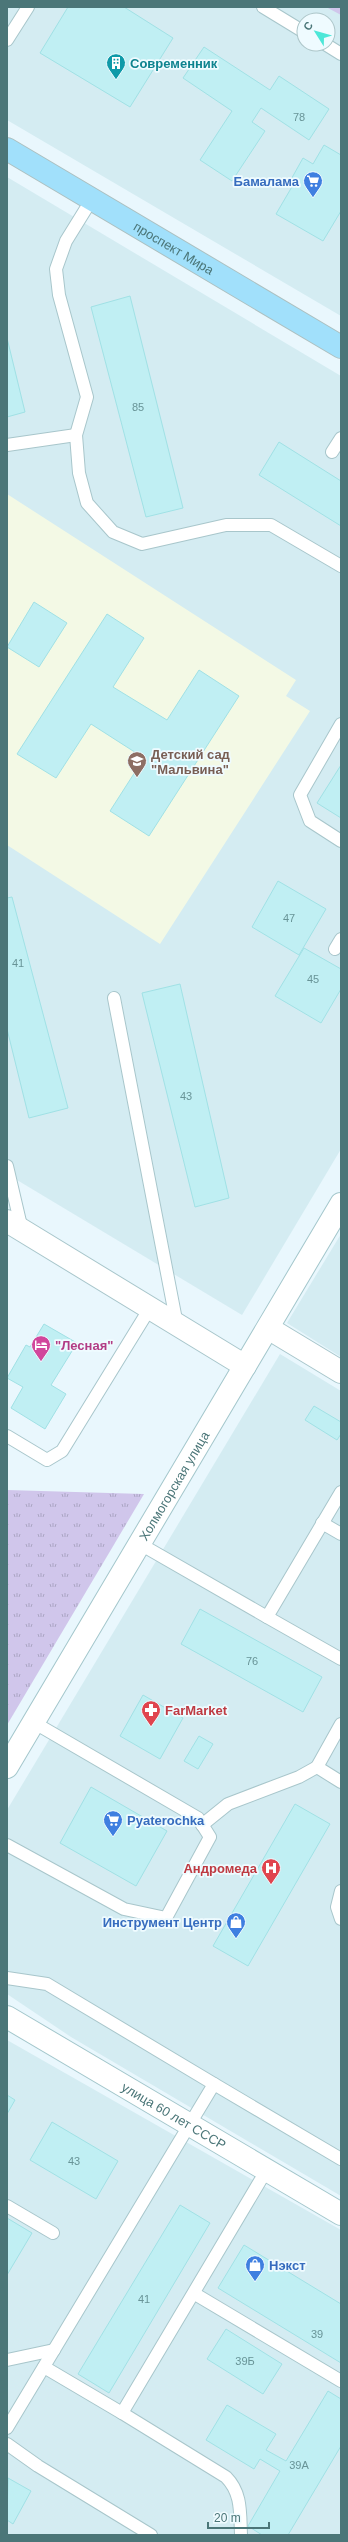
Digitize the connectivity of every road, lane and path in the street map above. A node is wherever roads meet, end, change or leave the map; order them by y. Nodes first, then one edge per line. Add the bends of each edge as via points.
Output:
1 (28, 7) edge
2 (263, 7) edge
3 (296, 27) edge
4 (7, 40) edge
5 (7, 148) edge
6 (92, 199) junction
7 (340, 346) edge
8 (76, 435) junction
9 (341, 438) edge
10 (7, 445) edge
11 (332, 452) dead end
12 (341, 566) edge
13 (341, 724) edge
14 (341, 841) edge
15 (114, 998) dead end
16 (7, 1166) edge
17 (341, 1204) edge
18 (14, 1226) edge
19 (150, 1308) junction
20 (177, 1325) junction
21 (268, 1328) junction
22 (245, 1366) junction
23 (341, 1372) edge
24 (7, 1436) edge
25 (341, 1492) edge
26 (322, 1523) junction
27 (341, 1534) edge
28 (140, 1544) junction
29 (267, 1617) junction
30 (341, 1659) edge
31 (34, 1722) junction
32 (341, 1724) edge
33 (7, 1767) edge
34 (317, 1767) junction
35 (341, 1782) edge
36 (202, 1825) junction
37 (7, 1845) edge
38 (341, 1891) edge
39 (341, 1919) edge
40 (7, 1978) edge
41 (7, 2017) edge
42 (214, 2084) junction
43 (190, 2126) junction
44 (341, 2159) edge
45 (266, 2171) junction
46 (7, 2206) edge
47 (341, 2214) edge
48 (52, 2233) dead end
49 (195, 2294) junction
50 (54, 2350) junction
51 (7, 2360) edge
52 (44, 2367) junction
53 (341, 2381) edge
54 (122, 2413) junction
55 (7, 2428) edge
56 (7, 2444) edge
57 (150, 2535) edge
58 (241, 2535) edge

1 - 4 lane
2 - 3 lane
5 - 6 main road, проспект Мира
6 - 7 main road, проспект Мира
6 - 8 lane via 66,241 56,269 59,295 87,397
8 - 10 lane
8 - 12 lane via 79,473 87,503 114,532 142,544 226,525 271,525
9 - 11 lane
13 - 14 lane via 300,796 310,821
15 - 20 lane
16 - 18 lane
17 - 21 street, Холмогорская улица
18 - 19 street
19 - 20 street
19 - 24 lane via 62,1451 47,1460
20 - 22 street
21 - 22 street, Холмогорская улица
21 - 23 street
22 - 28 street, Холмогорская улица
25 - 26 lane
26 - 27 lane
26 - 29 lane
28 - 29 lane
28 - 31 street, Холмогорская улица
29 - 30 lane
31 - 33 street, Холмогорская улица
31 - 36 lane via 198,1818
32 - 34 lane
34 - 35 lane
34 - 36 lane via 300,1777 228,1804
36 - 37 lane via 210,1837 166,1918 124,1909
38 - 39 lane via 337,1907
40 - 42 lane via 47,1984
41 - 43 street, улица 60 лет СССР
42 - 43 lane
42 - 44 lane
43 - 45 street, улица 60 лет СССР
43 - 50 lane
45 - 47 street, улица 60 лет СССР
45 - 49 lane
46 - 48 lane
49 - 53 lane
49 - 54 lane
50 - 51 lane
50 - 52 lane
52 - 54 lane
52 - 55 lane
54 - 58 lane via 230,2482 238,2495
56 - 57 lane

